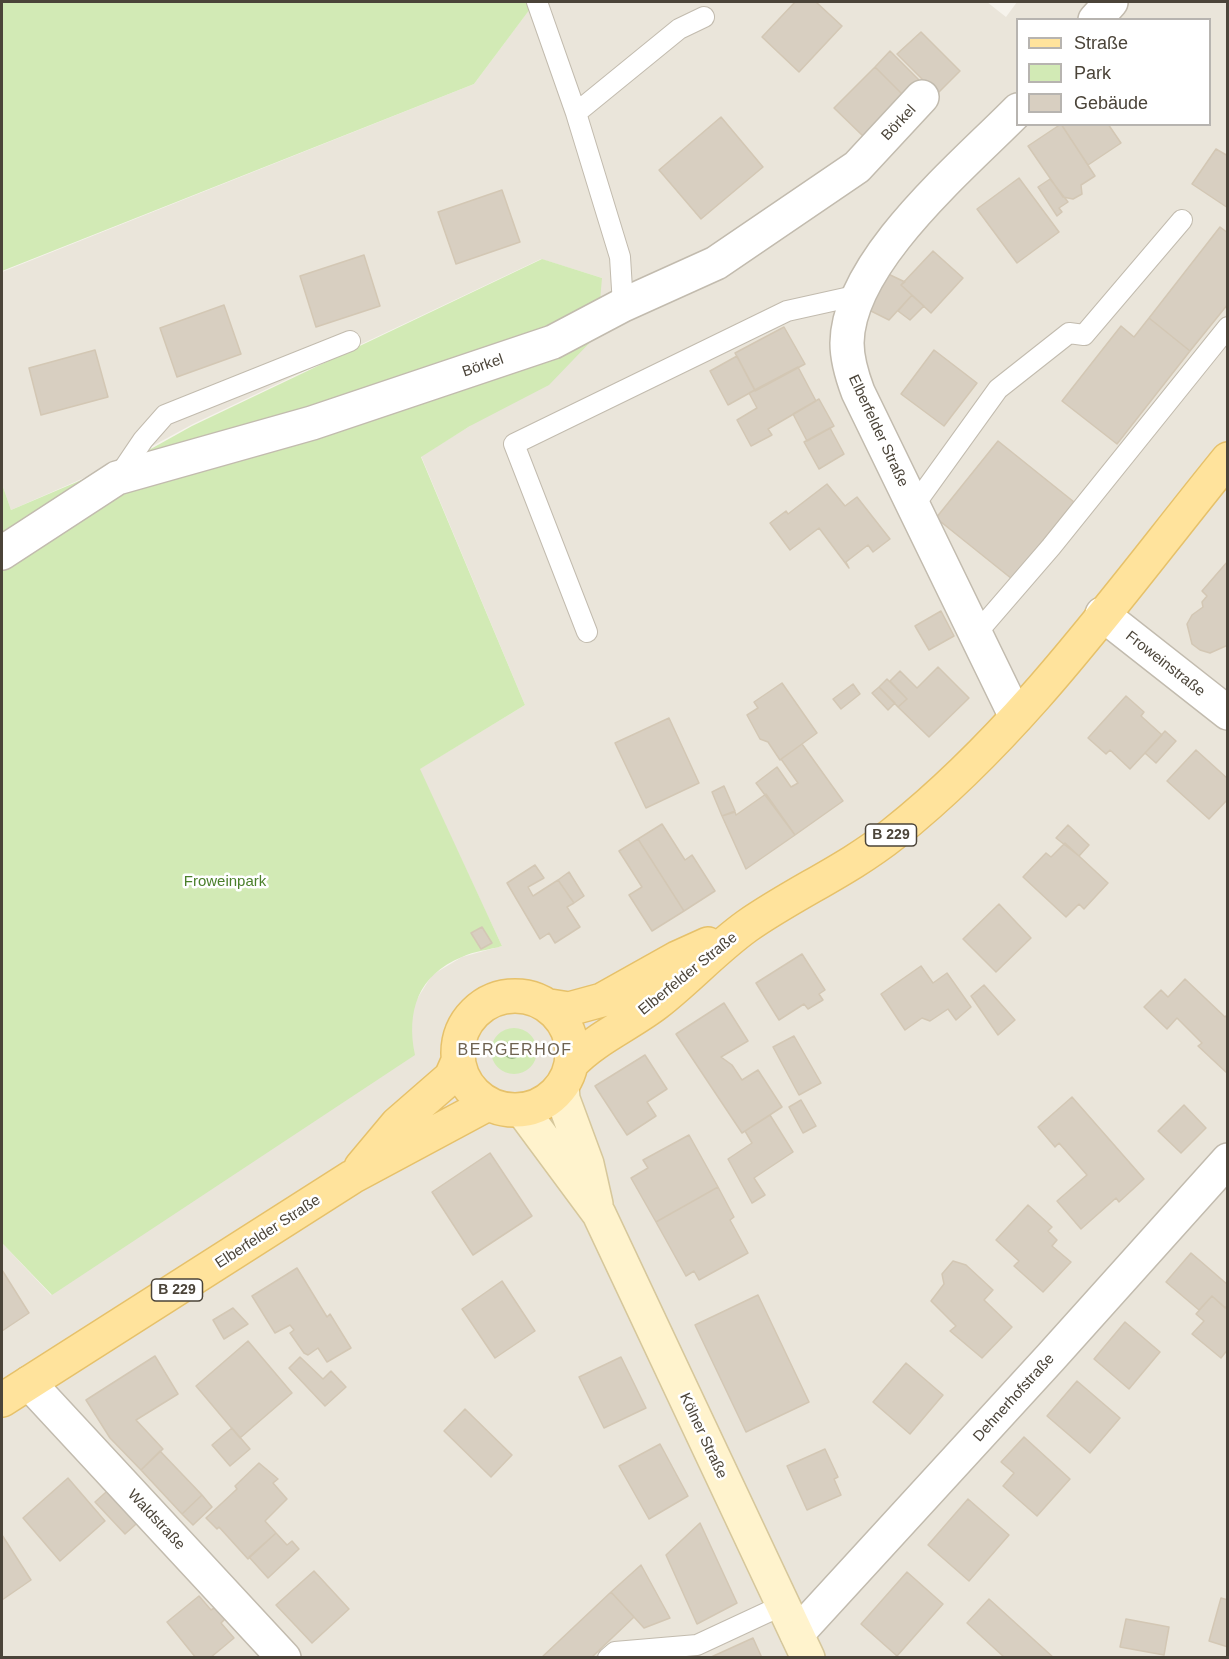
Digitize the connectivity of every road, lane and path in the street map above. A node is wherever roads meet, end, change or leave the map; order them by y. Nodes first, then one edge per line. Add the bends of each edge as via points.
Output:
1 (537, 2) edge
2 (1111, 2) edge
3 (704, 17) dead end
4 (1097, 18) edge
5 (922, 97) dead end
6 (1016, 111) edge
7 (576, 113) junction
8 (1182, 220) dead end
9 (859, 295) junction
10 (623, 305) junction
11 (1227, 327) edge
12 (350, 341) dead end
13 (1227, 459) edge
14 (117, 478) junction
15 (913, 507) junction
16 (2, 553) edge
17 (1102, 614) junction
18 (587, 632) dead end
19 (975, 635) junction
20 (1227, 713) edge
21 (1016, 717) junction
22 (746, 927) junction
23 (550, 1006) junction
24 (458, 1061) junction
25 (567, 1075) junction
26 (488, 1104) junction
27 (522, 1110) junction
28 (1227, 1160) edge
29 (352, 1177) junction
30 (599, 1214) junction
31 (29, 1383) junction
32 (2, 1400) edge
33 (783, 1605) junction
34 (802, 1646) edge
35 (284, 1658) edge
36 (608, 1658) edge

1 - 7 lane
2 - 4 street
3 - 7 lane via 679,29
5 - 10 street, Börkel via 857,167 716,263
6 - 9 street, Elberfelder Straße via 904,227
7 - 10 lane via 620,257
8 - 15 lane via 1084,335 1069,333 998,389
9 - 15 street, Elberfelder Straße via 847,342 849,366
9 - 18 lane via 787,312 514,444
10 - 14 street, Börkel via 554,342 312,423
11 - 19 lane via 1051,547
12 - 14 lane via 165,415
13 - 17 main road, Elberfelder Straße / B 229
14 - 16 street, Börkel
15 - 19 street, Elberfelder Straße
17 - 20 street, Froweinstraße
17 - 21 main road, Elberfelder Straße / B 229
19 - 21 street, Elberfelder Straße
21 - 22 main road, Elberfelder Straße / B 229 via 952,783 891,836
22 - 23 main road, Elberfelder Straße / B 229 via 677,958 602,1000 569,1009
22 - 25 main road, Elberfelder Straße / B 229 via 656,1004 583,1051
23 - 24 main road, B 229 via 523,995 508,996 480,1007 462,1031
23 - 25 main road via 569,1032
24 - 26 main road via 462,1076
24 - 29 main road, Elberfelder Straße / B 229 via 451,1077 397,1124
25 - 27 main road, B 229 via 545,1101
25 - 30 main road, Kölner Straße via 563,1099 587,1164
26 - 27 main road
26 - 29 main road, Elberfelder Straße / B 229
27 - 30 main road, Kölner Straße
28 - 34 street, Dehnerhofstraße
29 - 31 main road, Elberfelder Straße / B 229
30 - 33 main road, Kölner Straße
31 - 32 main road, Elberfelder Straße / B 229
31 - 35 street, Waldstraße
33 - 34 main road, Kölner Straße
33 - 36 lane via 698,1645 615,1652

